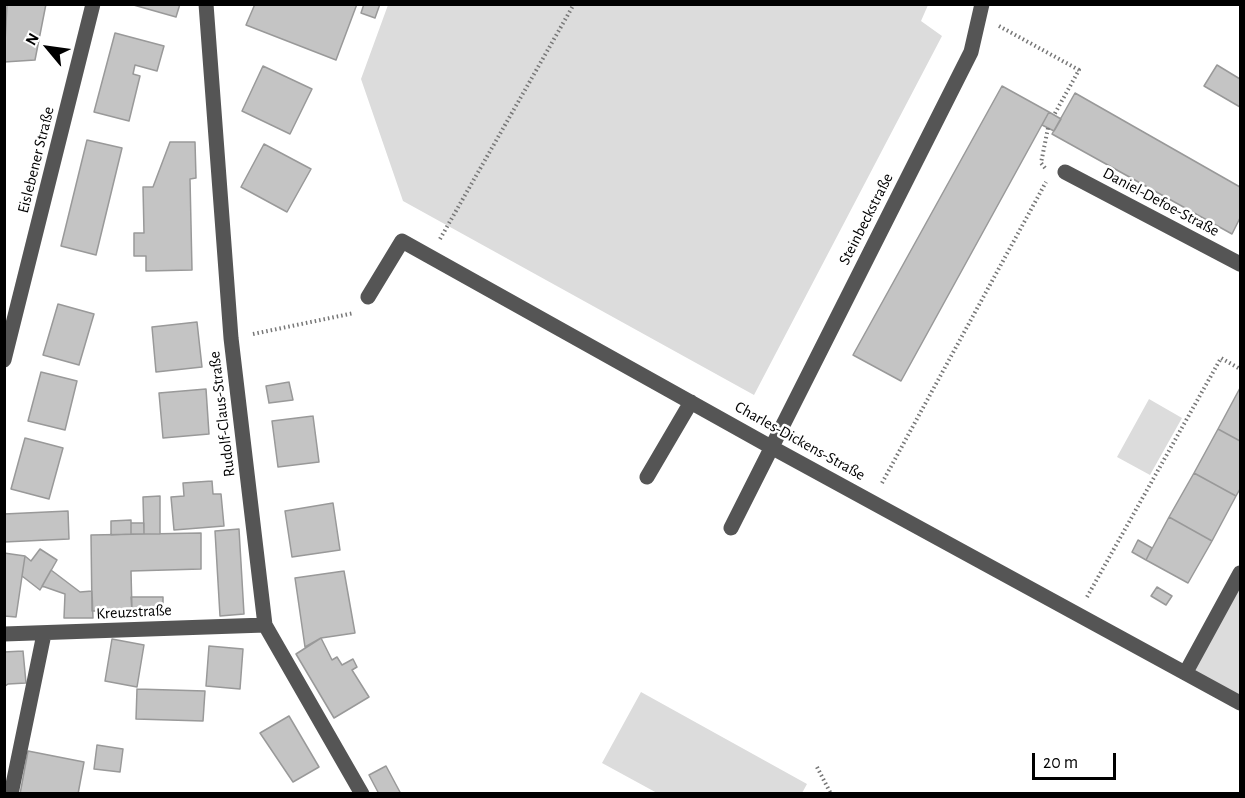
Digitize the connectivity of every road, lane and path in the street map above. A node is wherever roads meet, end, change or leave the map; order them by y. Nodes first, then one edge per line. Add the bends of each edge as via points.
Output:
1 (93, 4) edge
2 (206, 4) edge
3 (574, 4) edge
4 (981, 10) edge
5 (1054, 115) dead end
6 (1048, 128) dead end
7 (1065, 172) dead end
8 (430, 256) junction
9 (1240, 264) edge
10 (368, 297) joint
11 (231, 338) junction
12 (4, 360) edge
13 (1240, 369) edge
14 (691, 402) junction
15 (771, 447) junction
16 (647, 477) dead end
17 (872, 501) junction
18 (731, 528) dead end
19 (1240, 573) edge
20 (1078, 613) junction
21 (265, 625) junction
22 (4, 634) edge
23 (44, 634) junction
24 (1186, 672) junction
25 (1240, 703) edge
26 (817, 767) dead end
27 (11, 794) edge
28 (362, 794) edge
29 (831, 794) edge

1 - 12 street, Eislebener Straße
2 - 11 street, Rudolf-Claus-Straße
3 - 8 path
4 - 5 path via 1078,70
4 - 15 street, Steinbeckstraße via 971,52
6 - 17 path via 1041,163 1050,174
7 - 9 street, Daniel-Defoe-Straße
8 - 10 street, Charles-Dickens-Straße via 402,241
8 - 14 street, Charles-Dickens-Straße
10 - 11 path via 355,312
11 - 21 street, Rudolf-Claus-Straße
13 - 20 path via 1221,358
14 - 15 street, Charles-Dickens-Straße
14 - 16 street
15 - 17 street, Charles-Dickens-Straße
15 - 18 street, Steinbeckstraße
17 - 20 street, Charles-Dickens-Straße
19 - 24 street
20 - 24 street, Charles-Dickens-Straße
21 - 23 street, Kreuzstraße
21 - 28 street, Rudolf-Claus-Straße
22 - 23 street, Kreuzstraße
23 - 27 street
24 - 25 street, Charles-Dickens-Straße
26 - 29 path

